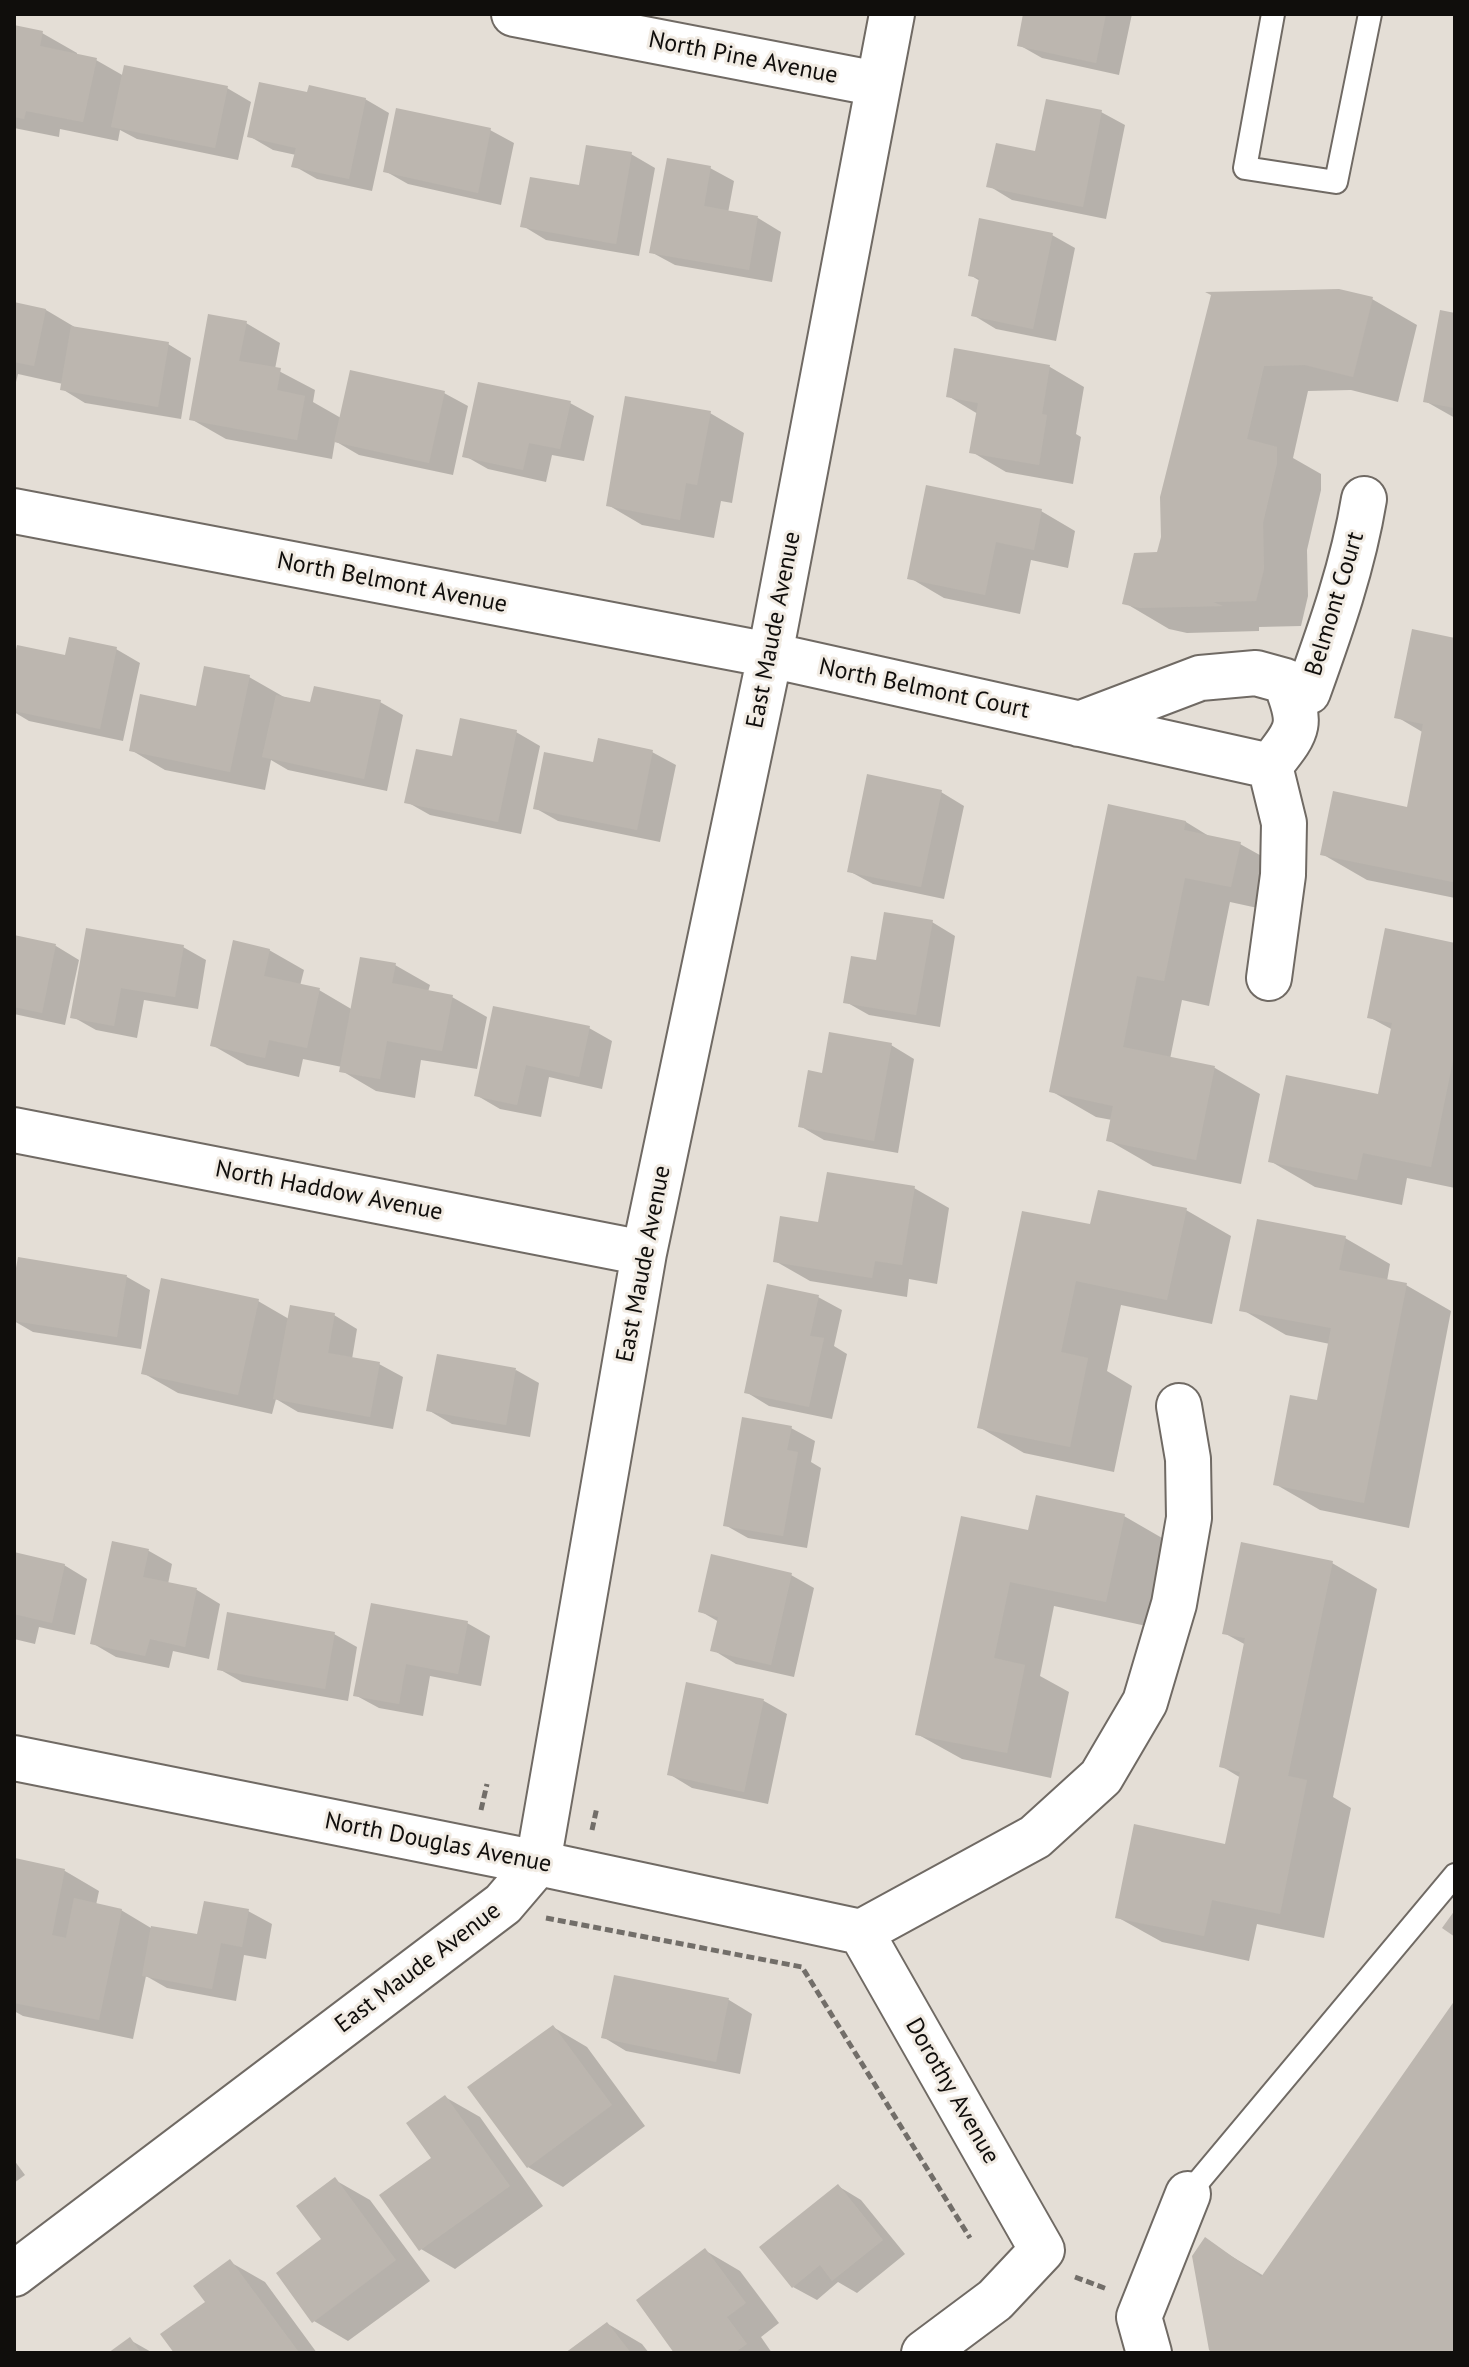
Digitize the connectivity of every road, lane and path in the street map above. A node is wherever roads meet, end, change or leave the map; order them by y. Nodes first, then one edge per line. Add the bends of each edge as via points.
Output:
1 (514, 14) edge
2 (892, 14) edge
3 (1273, 14) edge
4 (1370, 14) edge
5 (878, 84) junction
6 (1364, 499) dead end
7 (14, 511) edge
8 (770, 655) junction
9 (1292, 698) junction
10 (1079, 724) junction
11 (1270, 766) junction
12 (1269, 978) dead end
13 (14, 1130) edge
14 (644, 1253) junction
15 (1179, 1406) dead end
16 (14, 1758) edge
17 (538, 1863) junction
18 (1455, 1875) edge
19 (497, 1909) junction
20 (861, 1932) junction
21 (1188, 2194) joint
22 (970, 2238) dead end
23 (1036, 2256) junction
24 (14, 2274) edge
25 (1146, 2303) junction
26 (924, 2353) edge
27 (1149, 2353) edge

1 - 5 street, North Pine Avenue
2 - 5 street, East Maude Avenue
3 - 4 lane via 1245,168 1336,182
5 - 8 street, East Maude Avenue
6 - 9 street, Belmont Court via 1342,599 1308,692
7 - 8 street, North Belmont Avenue
8 - 10 street, North Belmont Court
8 - 14 street, East Maude Avenue
9 - 10 street via 1285,681 1256,673 1200,678
9 - 11 street via 1295,735
10 - 11 street, North Belmont Court
11 - 12 street via 1284,823 1283,875
13 - 14 street, North Haddow Avenue
14 - 17 street, East Maude Avenue
15 - 20 street via 1188,1459 1189,1518 1174,1604 1145,1702 1101,1777 1035,1837
16 - 17 street, North Douglas Avenue
17 - 19 street, East Maude Avenue
17 - 20 street, North Douglas Avenue
18 - 21 lane
19 - 22 path via 802,1967
19 - 24 street, East Maude Avenue
20 - 23 street, Dorothy Avenue
21 - 25 street
23 - 25 path
23 - 26 street via 995,2300
25 - 27 street via 1139,2317

